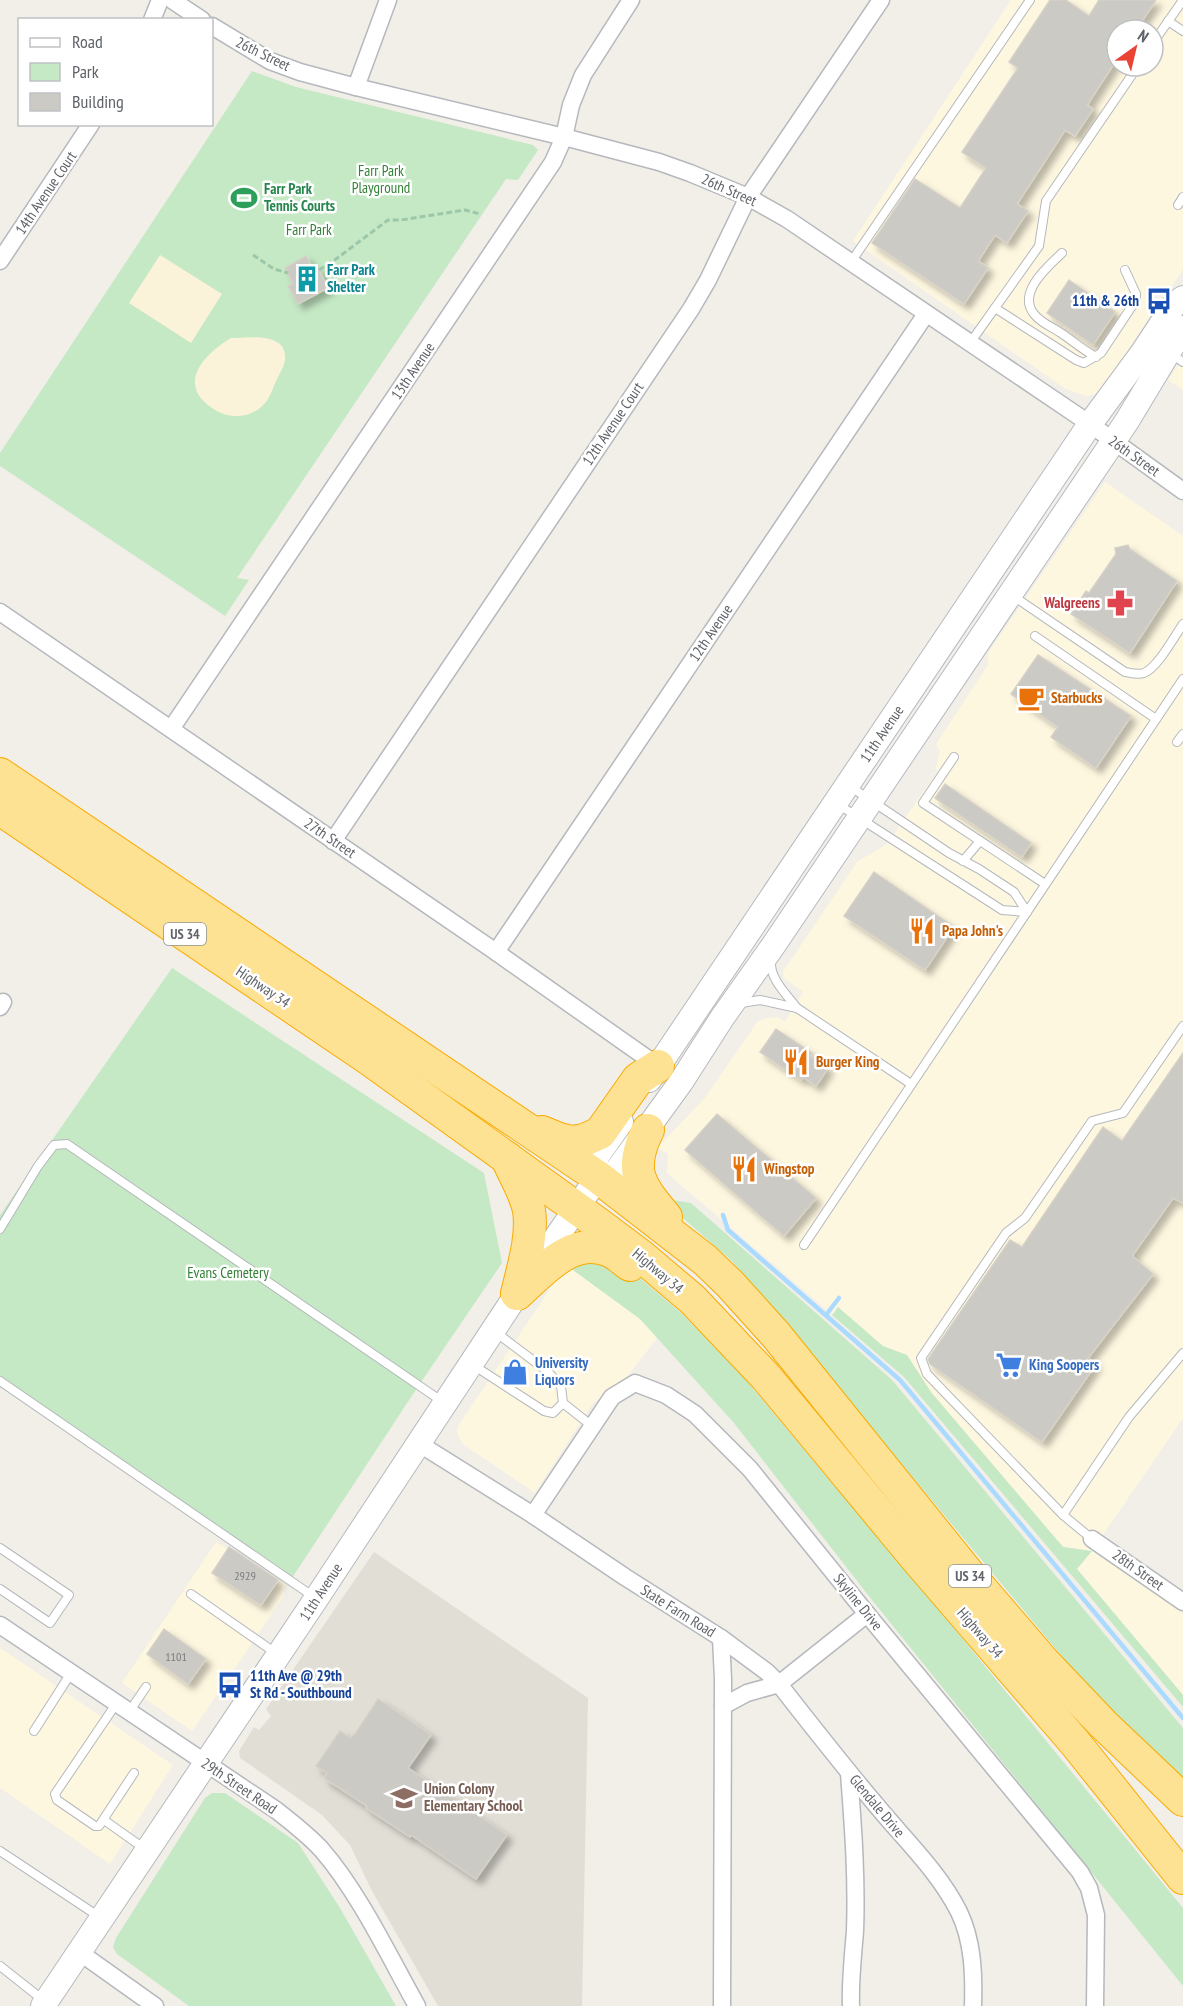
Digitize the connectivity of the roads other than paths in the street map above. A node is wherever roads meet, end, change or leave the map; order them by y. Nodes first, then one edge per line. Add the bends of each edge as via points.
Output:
1 (160, 0) edge
2 (172, 0) edge
3 (388, 0) edge
4 (631, 0) edge
5 (881, 0) edge
6 (1029, 0) edge
7 (1183, 0) edge
8 (153, 18) edge
9 (199, 18) edge
10 (1168, 21) junction
11 (1165, 26) edge
12 (213, 27) edge
13 (1183, 31) edge
14 (1130, 78) edge
15 (356, 87) junction
16 (90, 126) edge
17 (564, 136) junction
18 (748, 197) junction
19 (1062, 253) dead end
20 (0, 261) edge
21 (851, 262) junction
22 (1125, 270) dead end
23 (1183, 298) edge
24 (995, 308) junction
25 (926, 314) junction
26 (1183, 328) edge
27 (969, 344) junction
28 (1096, 357) junction
29 (1176, 357) edge
30 (1090, 424) junction
31 (1113, 441) junction
32 (1183, 490) edge
33 (1010, 594) junction
34 (0, 612) edge
35 (1183, 624) edge
36 (1035, 636) dead end
37 (1183, 679) edge
38 (1156, 719) junction
39 (171, 729) junction
40 (1183, 734) edge
41 (1177, 742) dead end
42 (954, 757) dead end
43 (0, 774) edge
44 (842, 794) junction
45 (0, 809) edge
46 (864, 809) junction
47 (333, 841) junction
48 (980, 841) junction
49 (963, 861) junction
50 (1045, 884) junction
51 (1027, 912) junction
52 (773, 946) junction
53 (496, 952) junction
54 (797, 1008) junction
55 (722, 1018) junction
56 (1183, 1026) edge
57 (658, 1066) junction
58 (911, 1084) junction
59 (513, 1119) junction
60 (648, 1130) junction
61 (506, 1157) junction
62 (598, 1177) junction
63 (577, 1207) junction
64 (0, 1229) edge
65 (804, 1245) dead end
66 (705, 1260) junction
67 (517, 1294) junction
68 (493, 1330) junction
69 (734, 1343) junction
70 (1183, 1353) edge
71 (471, 1363) junction
72 (0, 1381) edge
73 (445, 1403) junction
74 (563, 1403) junction
75 (592, 1426) junction
76 (418, 1443) junction
77 (533, 1515) junction
78 (1063, 1515) junction
79 (1092, 1539) joint
80 (0, 1548) edge
81 (0, 1589) edge
82 (191, 1594) dead end
83 (316, 1599) junction
84 (1183, 1602) edge
85 (867, 1614) junction
86 (0, 1625) edge
87 (721, 1638) junction
88 (278, 1655) junction
89 (71, 1673) junction
90 (779, 1684) junction
91 (146, 1687) dead end
92 (723, 1706) junction
93 (122, 1708) junction
94 (34, 1731) dead end
95 (1076, 1744) junction
96 (204, 1763) junction
97 (134, 1773) dead end
98 (849, 1773) junction
99 (1183, 1800) edge
100 (104, 1820) junction
101 (1183, 1843) edge
102 (147, 1850) junction
103 (0, 1851) edge
104 (1183, 1878) edge
105 (101, 1918) junction
106 (79, 1952) junction
107 (0, 1966) edge
108 (44, 2004) edge
109 (155, 2006) edge
110 (417, 2006) edge
111 (722, 2006) edge
112 (851, 2006) edge
113 (973, 2006) edge
114 (1095, 2006) edge

1 - 8 street
2 - 9 street
3 - 15 street
4 - 17 street, 13th Avenue via 583,75
5 - 18 street, 12th Avenue Court
6 - 21 lane
7 - 10 lane
10 - 11 lane
10 - 13 lane
12 - 15 street, 26th Street via 270,61
14 - 24 lane via 1046,201 1039,246
15 - 17 street, 26th Street
16 - 20 street, 14th Avenue Court
17 - 18 street, 26th Street via 659,162
17 - 39 street, 13th Avenue via 554,162
18 - 21 street, 26th Street
18 - 47 street, 12th Avenue Court via 691,309
19 - 28 lane via 1031,289 1029,306 1047,325
21 - 25 street, 26th Street
22 - 28 lane via 1136,300
23 - 30 main road, 11th Avenue via 1174,305
24 - 27 lane
24 - 28 lane via 1076,360 1084,363
25 - 27 street, 26th Street
25 - 53 street, 12th Avenue
26 - 29 main road, 11th Avenue
27 - 30 street, 26th Street
29 - 31 main road, 11th Avenue
30 - 31 street, 26th Street
30 - 44 main road, 11th Avenue
31 - 32 street, 26th Street
31 - 33 main road, 11th Avenue
33 - 35 lane via 1125,672 1137,675 1153,667
33 - 46 main road, 11th Avenue
34 - 39 street, 27th Street
36 - 38 lane
37 - 38 lane
38 - 50 lane
39 - 47 street, 27th Street
40 - 41 lane
42 - 48 lane via 922,803
43 - 59 highway, Highway 34 / US 34
44 - 46 lane
44 - 46 lane
44 - 57 main road, 11th Avenue
45 - 61 highway, Highway 34 / US 34 via 369,1059
46 - 49 lane
46 - 51 lane via 1002,910
46 - 52 main road, 11th Avenue
47 - 53 street, 27th Street
48 - 49 lane
48 - 50 lane
49 - 51 lane via 1014,892
50 - 51 lane
51 - 58 lane
52 - 54 lane via 772,972
52 - 55 main road, 11th Avenue
53 - 57 street, 27th Street
54 - 55 lane via 749,1000
54 - 58 lane
55 - 60 main road, 11th Avenue
56 - 78 lane via 1123,1113 1092,1121 1025,1218 1006,1233 921,1359 927,1374
57 - 59 highway via 638,1079 600,1133 584,1140 559,1139
57 - 62 main road, 11th Avenue via 595,1159
58 - 65 lane
59 - 62 highway, Highway 34 / US 34
60 - 62 main road, 11th Avenue via 615,1173
60 - 66 highway via 639,1146 639,1178 651,1199
61 - 63 highway, Highway 34 / US 34
61 - 67 highway via 529,1210 530,1236
62 - 63 main road, 11th Avenue
62 - 66 highway, Highway 34 / US 34
63 - 67 main road, 11th Avenue
63 - 69 highway, Highway 34 / US 34 via 692,1299
64 - 73 lane via 54,1145 67,1144
66 - 99 highway, Highway 34 / US 34 via 776,1335 1044,1662 1103,1725
67 - 68 main road, 11th Avenue
67 - 69 highway via 568,1252 596,1247 611,1251 692,1316
68 - 71 main road, 11th Avenue
68 - 74 lane via 547,1371 561,1386
69 - 95 highway, Highway 34 / US 34
70 - 78 lane via 1129,1417
71 - 73 main road, 11th Avenue
71 - 74 lane via 544,1411 554,1413
72 - 83 lane
73 - 76 main road, 11th Avenue
74 - 75 lane
75 - 77 street, Skyline Drive
75 - 85 street, Skyline Drive via 612,1397 635,1383 666,1395 696,1414 750,1469
76 - 77 street, State Farm Road
76 - 83 main road, 11th Avenue
77 - 87 street, State Farm Road
78 - 79 lane
79 - 84 street, 28th Street
80 - 81 lane via 69,1595 50,1623
82 - 88 lane
83 - 88 main road, 11th Avenue
85 - 90 street
85 - 114 street, Skyline Drive via 1080,1872 1096,1915
86 - 89 street, 29th Street Road
87 - 90 street, Glendale Drive
87 - 92 street, State Farm Road
88 - 96 main road, 11th Avenue
89 - 93 street, 29th Street Road
89 - 94 lane
90 - 92 street via 747,1693
90 - 98 street, Glendale Drive
91 - 93 lane
92 - 111 street, State Farm Road
93 - 96 street, 29th Street Road
93 - 100 lane via 55,1794 57,1800 95,1826
95 - 101 highway
95 - 104 highway, Highway 34 / US 34
96 - 102 main road, 11th Avenue
96 - 110 street, 29th Street Road via 276,1810 320,1848 362,1910
97 - 100 lane
98 - 112 street via 855,1839
98 - 113 street, Glendale Drive via 942,1883 960,1913 973,1962
100 - 102 lane
102 - 105 main road, 11th Avenue
103 - 105 lane
105 - 106 main road, 11th Avenue
106 - 108 main road, 11th Avenue
106 - 109 street
107 - 108 lane

